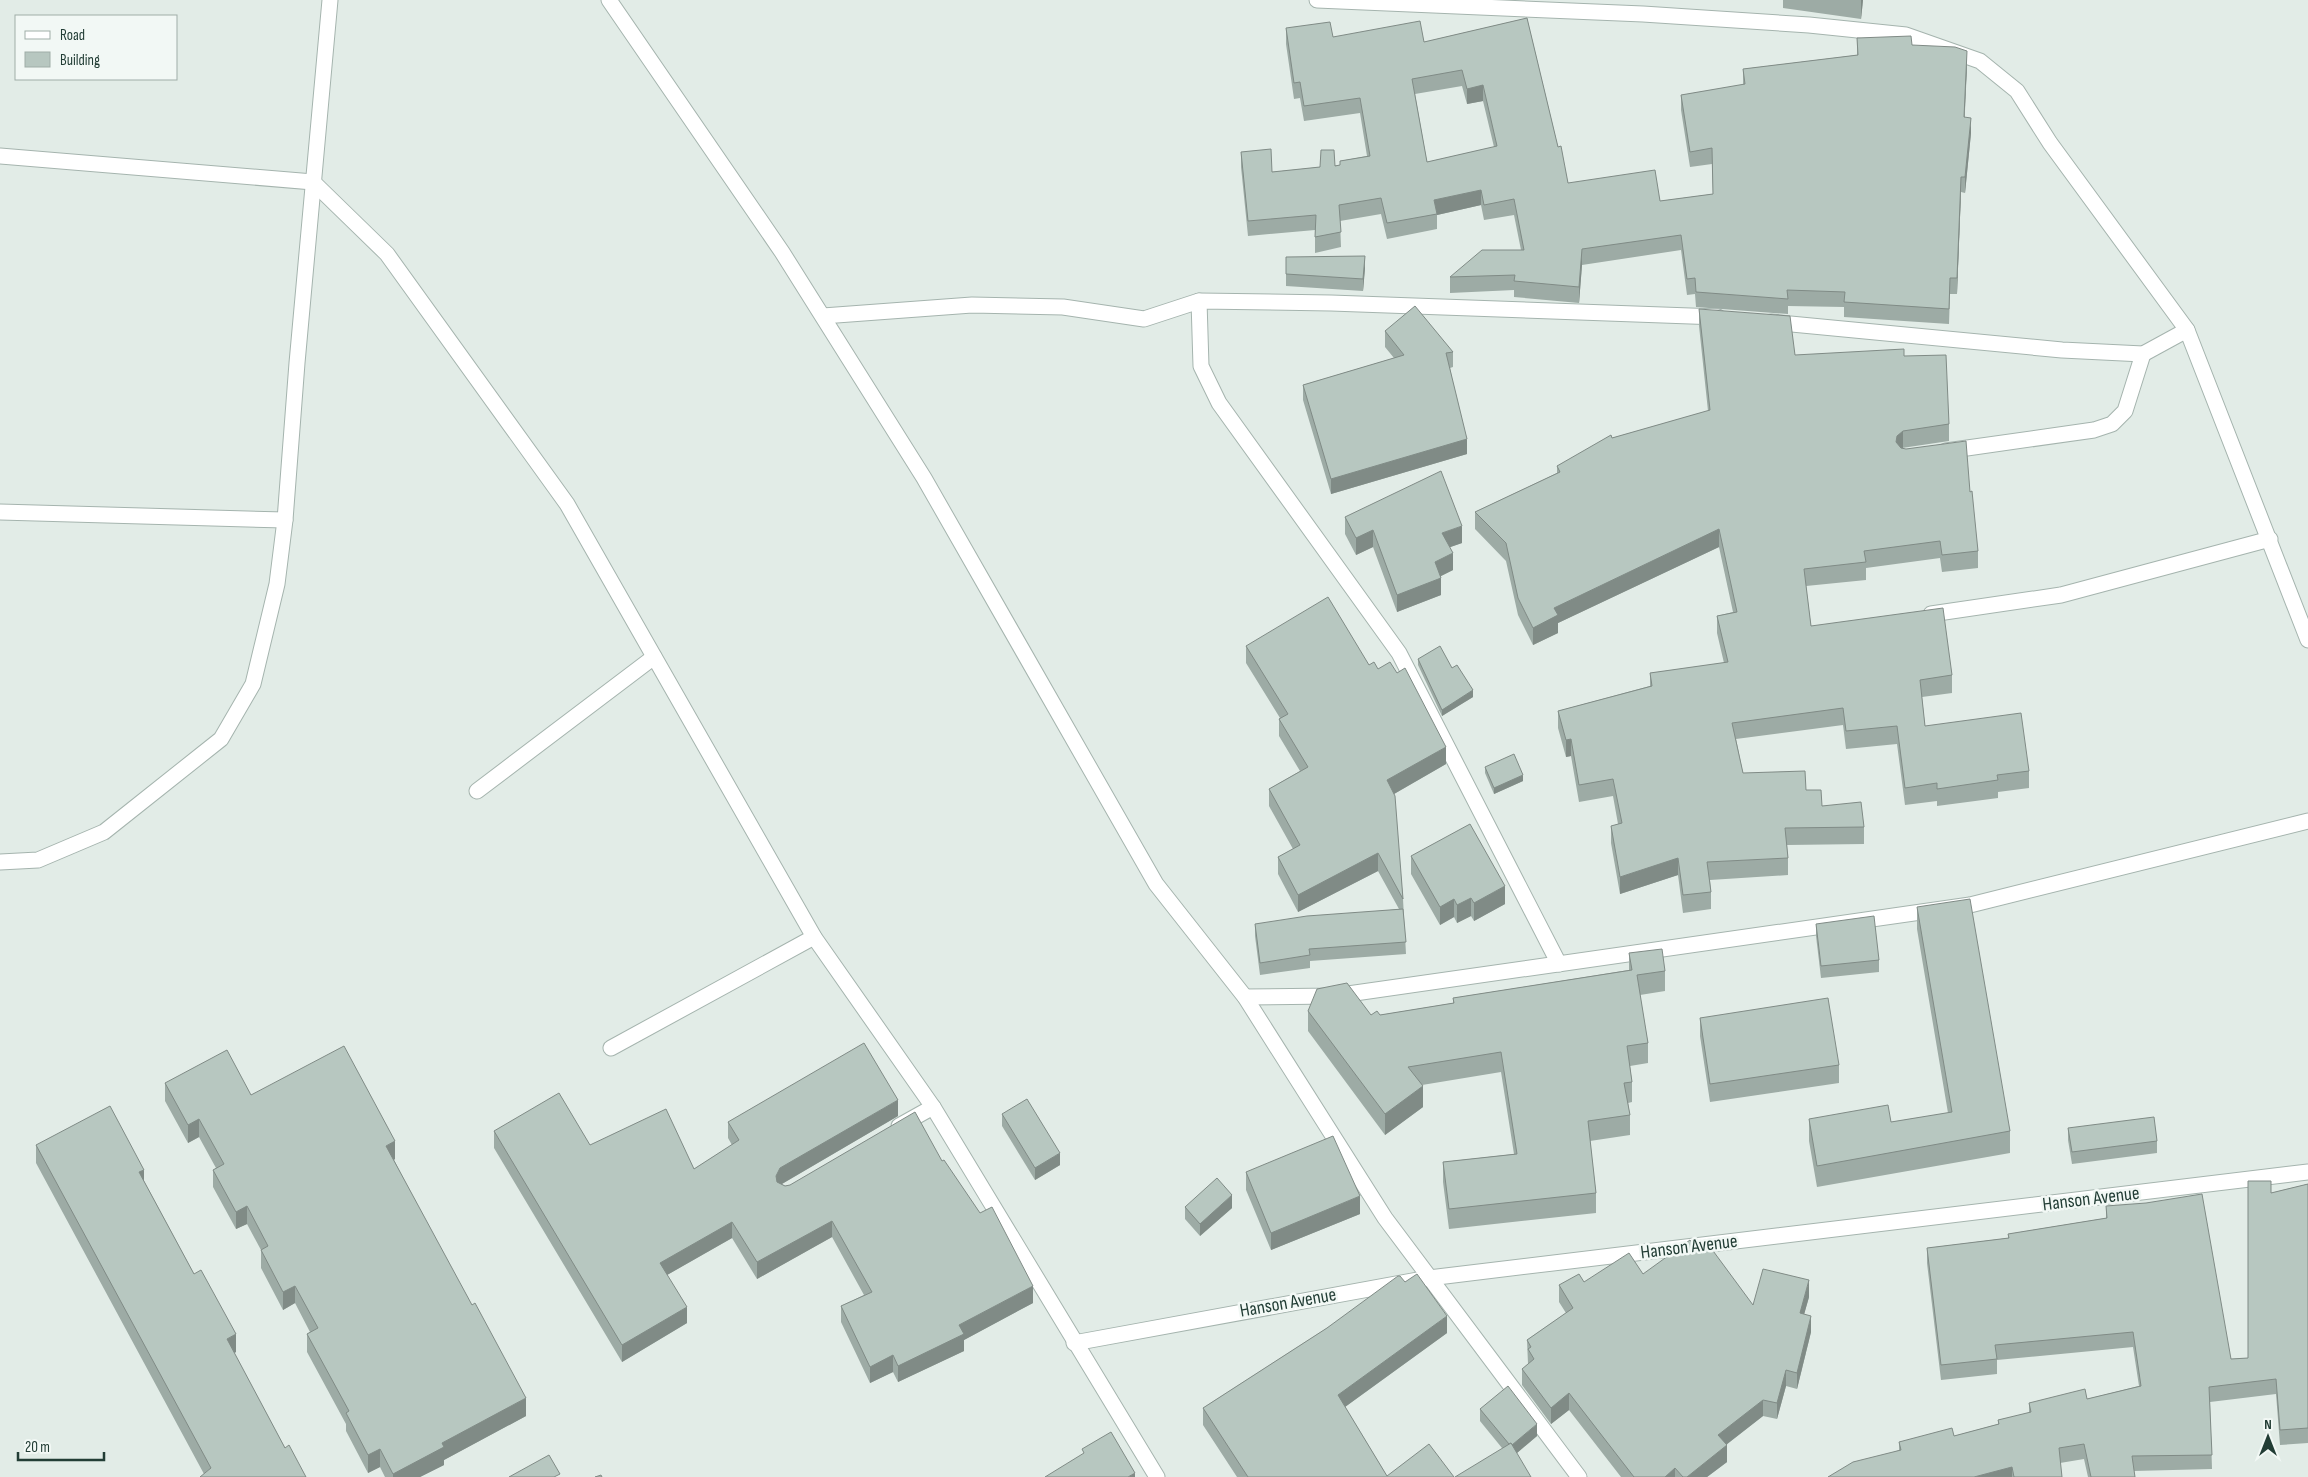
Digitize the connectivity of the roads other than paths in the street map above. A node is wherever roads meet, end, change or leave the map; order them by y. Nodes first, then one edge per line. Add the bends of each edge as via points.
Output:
1 (330, 0) edge
2 (609, 0) edge
3 (1317, 0) edge
4 (0, 156) edge
5 (313, 182) junction
6 (1199, 301) junction
7 (823, 316) junction
8 (1736, 319) edge
9 (1756, 321) edge
10 (2187, 330) junction
11 (2143, 354) junction
12 (1934, 452) edge
13 (0, 512) edge
14 (285, 520) junction
15 (2270, 539) junction
16 (1931, 614) edge
17 (2308, 640) edge
18 (654, 657) junction
19 (477, 792) dead end
20 (2308, 821) edge
21 (0, 862) edge
22 (814, 936) junction
23 (1559, 964) junction
24 (1245, 997) junction
25 (611, 1048) dead end
26 (933, 1107) junction
27 (884, 1136) edge
28 (2308, 1172) edge
29 (1428, 1278) junction
30 (1074, 1343) junction
31 (1157, 1477) edge
32 (1579, 1477) edge

1 - 5 street
2 - 7 street
3 - 10 street via 1643,14 1809,25 1906,35 1980,60 2017,91 2050,143
4 - 5 street
5 - 14 street
5 - 18 street via 386,254 567,504
6 - 7 street via 1144,319 1063,307 972,305
6 - 8 street
6 - 23 street via 1201,366 1219,403 1399,653
7 - 24 street via 924,478 1156,884
9 - 11 street via 2043,348
10 - 11 street
10 - 15 street
11 - 12 street via 2125,411 2112,424 2094,430
13 - 14 street
14 - 21 street via 277,584 252,684 221,740 104,832 38,860
15 - 16 street via 2061,595
15 - 17 street
18 - 19 street
18 - 22 street
20 - 23 street via 1970,904
22 - 25 street
22 - 26 street
23 - 24 street via 1334,996
24 - 29 street via 1385,1218
26 - 27 street
26 - 30 street
28 - 29 street, Hanson Avenue
29 - 30 street, Hanson Avenue
29 - 32 street
30 - 31 street

